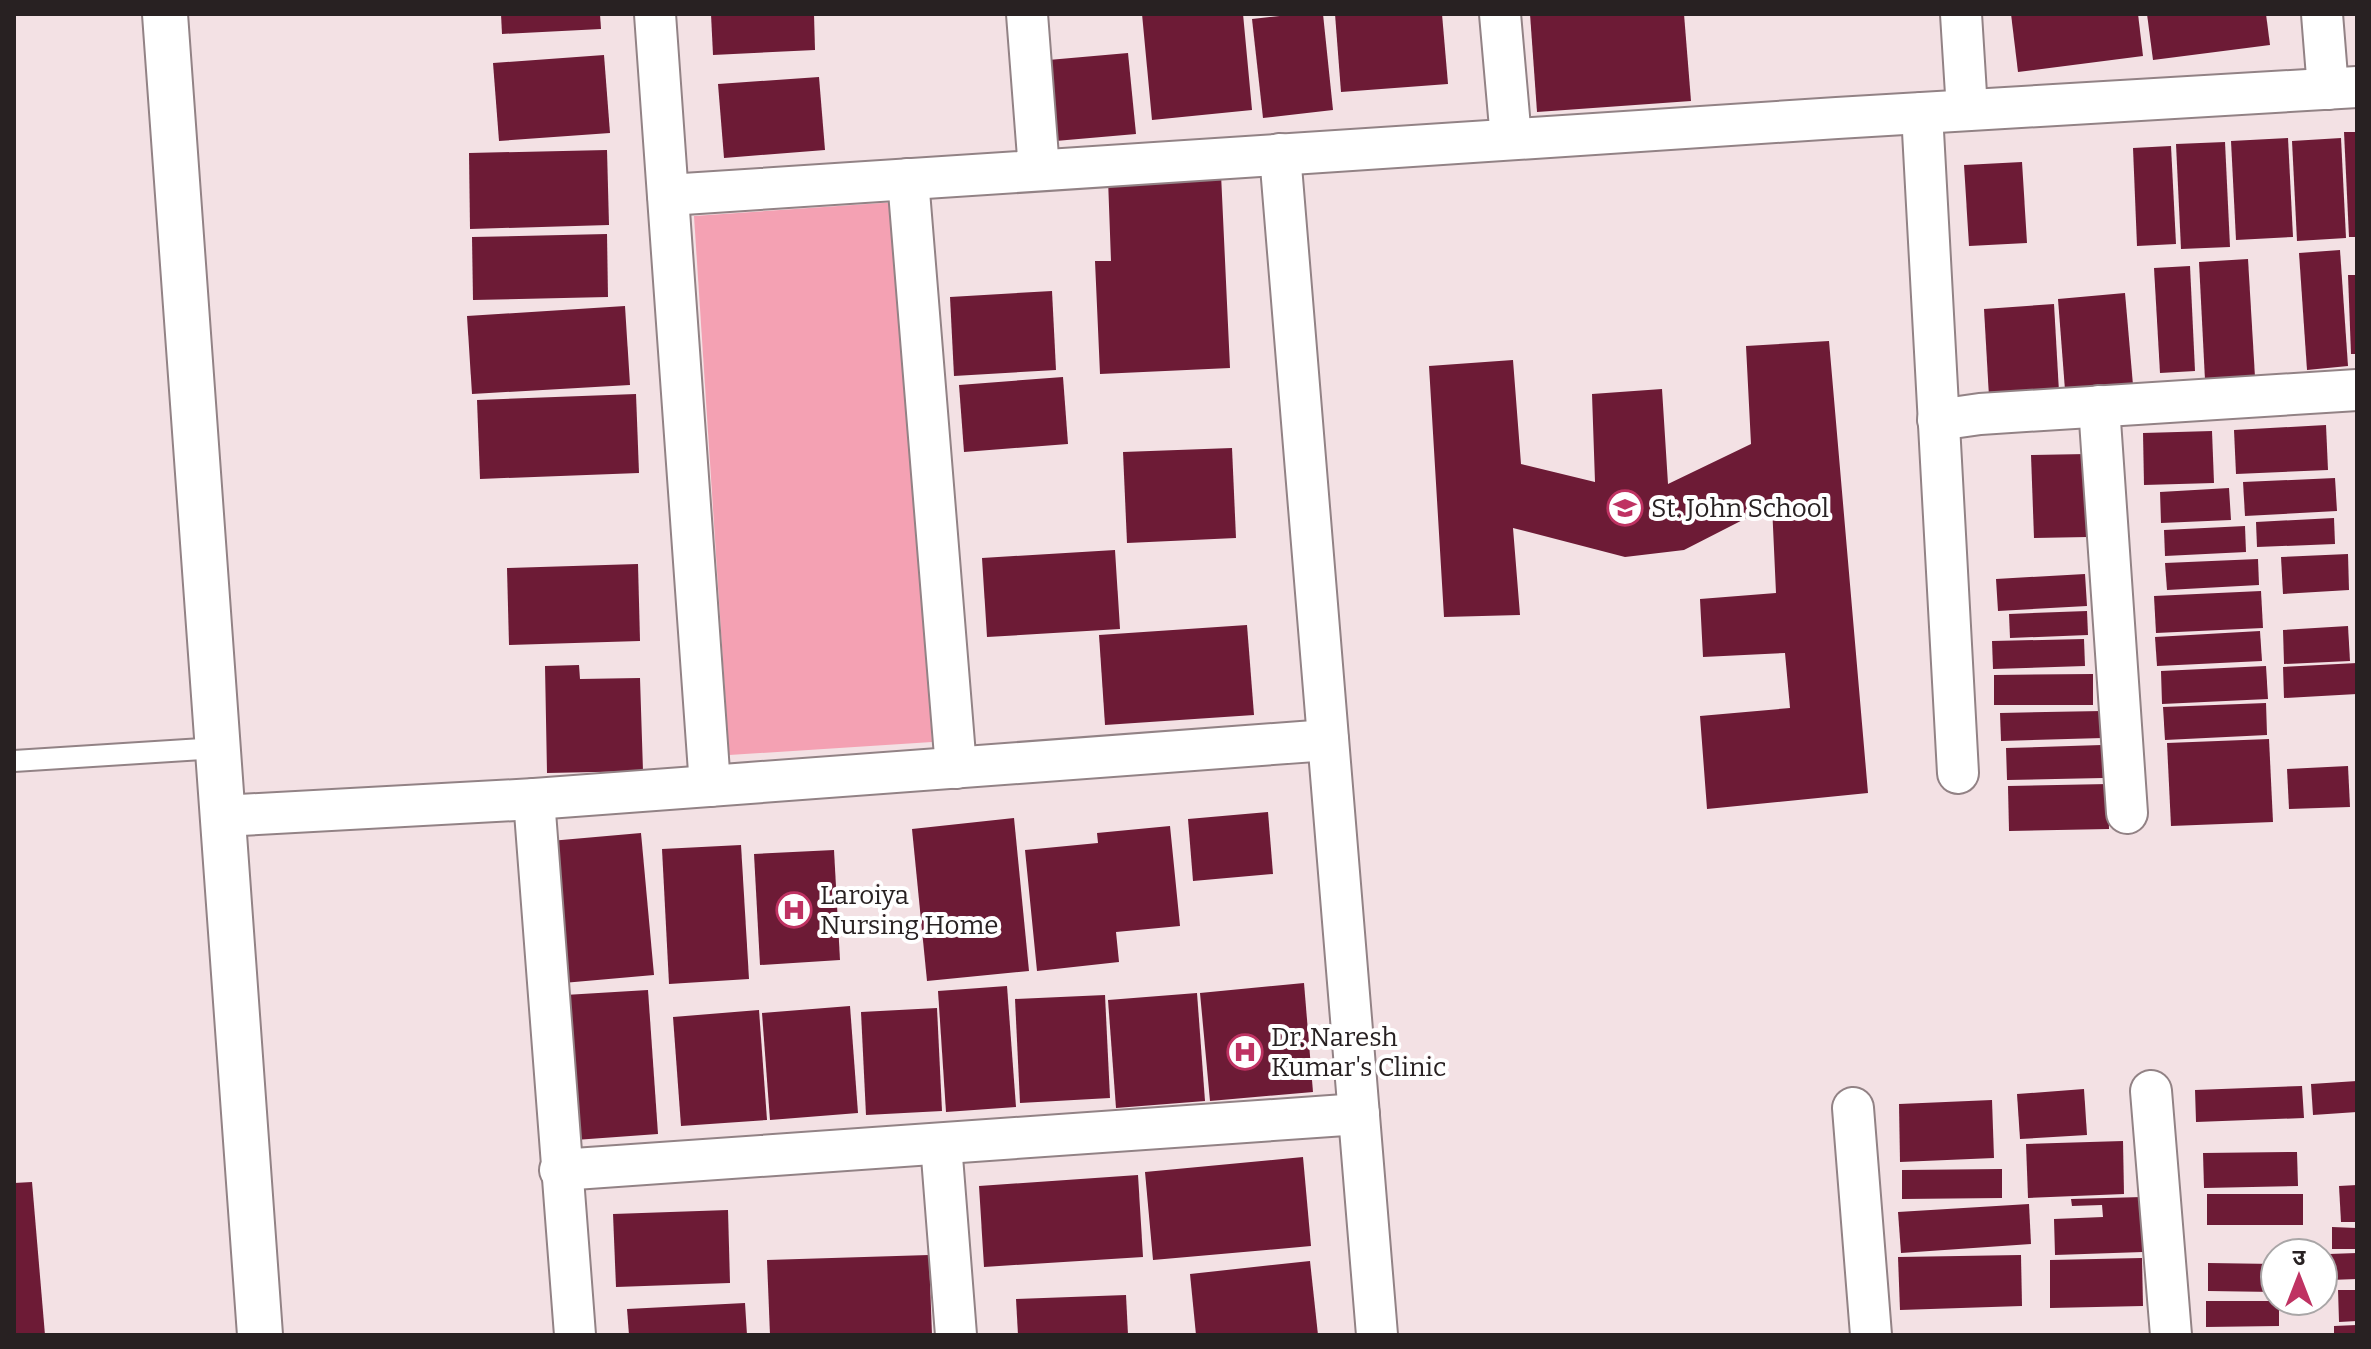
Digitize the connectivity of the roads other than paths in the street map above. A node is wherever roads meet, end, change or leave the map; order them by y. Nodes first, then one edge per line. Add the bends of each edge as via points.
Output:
1 (165, 14) edge
2 (655, 14) edge
3 (1027, 14) edge
4 (1500, 14) edge
5 (1961, 14) edge
6 (2322, 14) edge
7 (2342, 88) edge
8 (1967, 110) junction
9 (1922, 113) junction
10 (1511, 139) junction
11 (1280, 154) junction
12 (1039, 170) junction
13 (908, 179) junction
14 (668, 195) junction
15 (2356, 390) edge
16 (2357, 405) edge
17 (2099, 406) junction
18 (1938, 420) junction
19 (1328, 740) junction
20 (218, 748) junction
21 (14, 761) edge
22 (956, 768) junction
23 (1958, 773) dead end
24 (710, 786) junction
25 (534, 799) junction
26 (2127, 813) dead end
27 (222, 816) junction
28 (2151, 1091) dead end
29 (1853, 1108) dead end
30 (1359, 1114) junction
31 (941, 1144) junction
32 (560, 1170) junction
33 (260, 1335) edge
34 (575, 1335) edge
35 (956, 1335) edge
36 (1377, 1335) edge
37 (1871, 1335) edge
38 (2171, 1335) edge

1 - 20 street
2 - 14 street
3 - 12 street
4 - 10 street
5 - 8 street
6 - 7 street
7 - 8 street
8 - 9 street
9 - 10 street
9 - 18 street
10 - 11 street
11 - 12 street
11 - 19 street
12 - 13 street
13 - 14 street
13 - 22 street
14 - 24 street
15 - 16 street
15 - 17 street
17 - 18 street
17 - 26 street
18 - 23 street
19 - 22 street
19 - 30 street
20 - 21 lane
20 - 27 street
22 - 24 street
24 - 25 street
25 - 27 street
25 - 32 street
27 - 33 street
28 - 38 street
29 - 37 street
30 - 31 street
30 - 36 street
31 - 32 street
31 - 35 street
32 - 34 street

